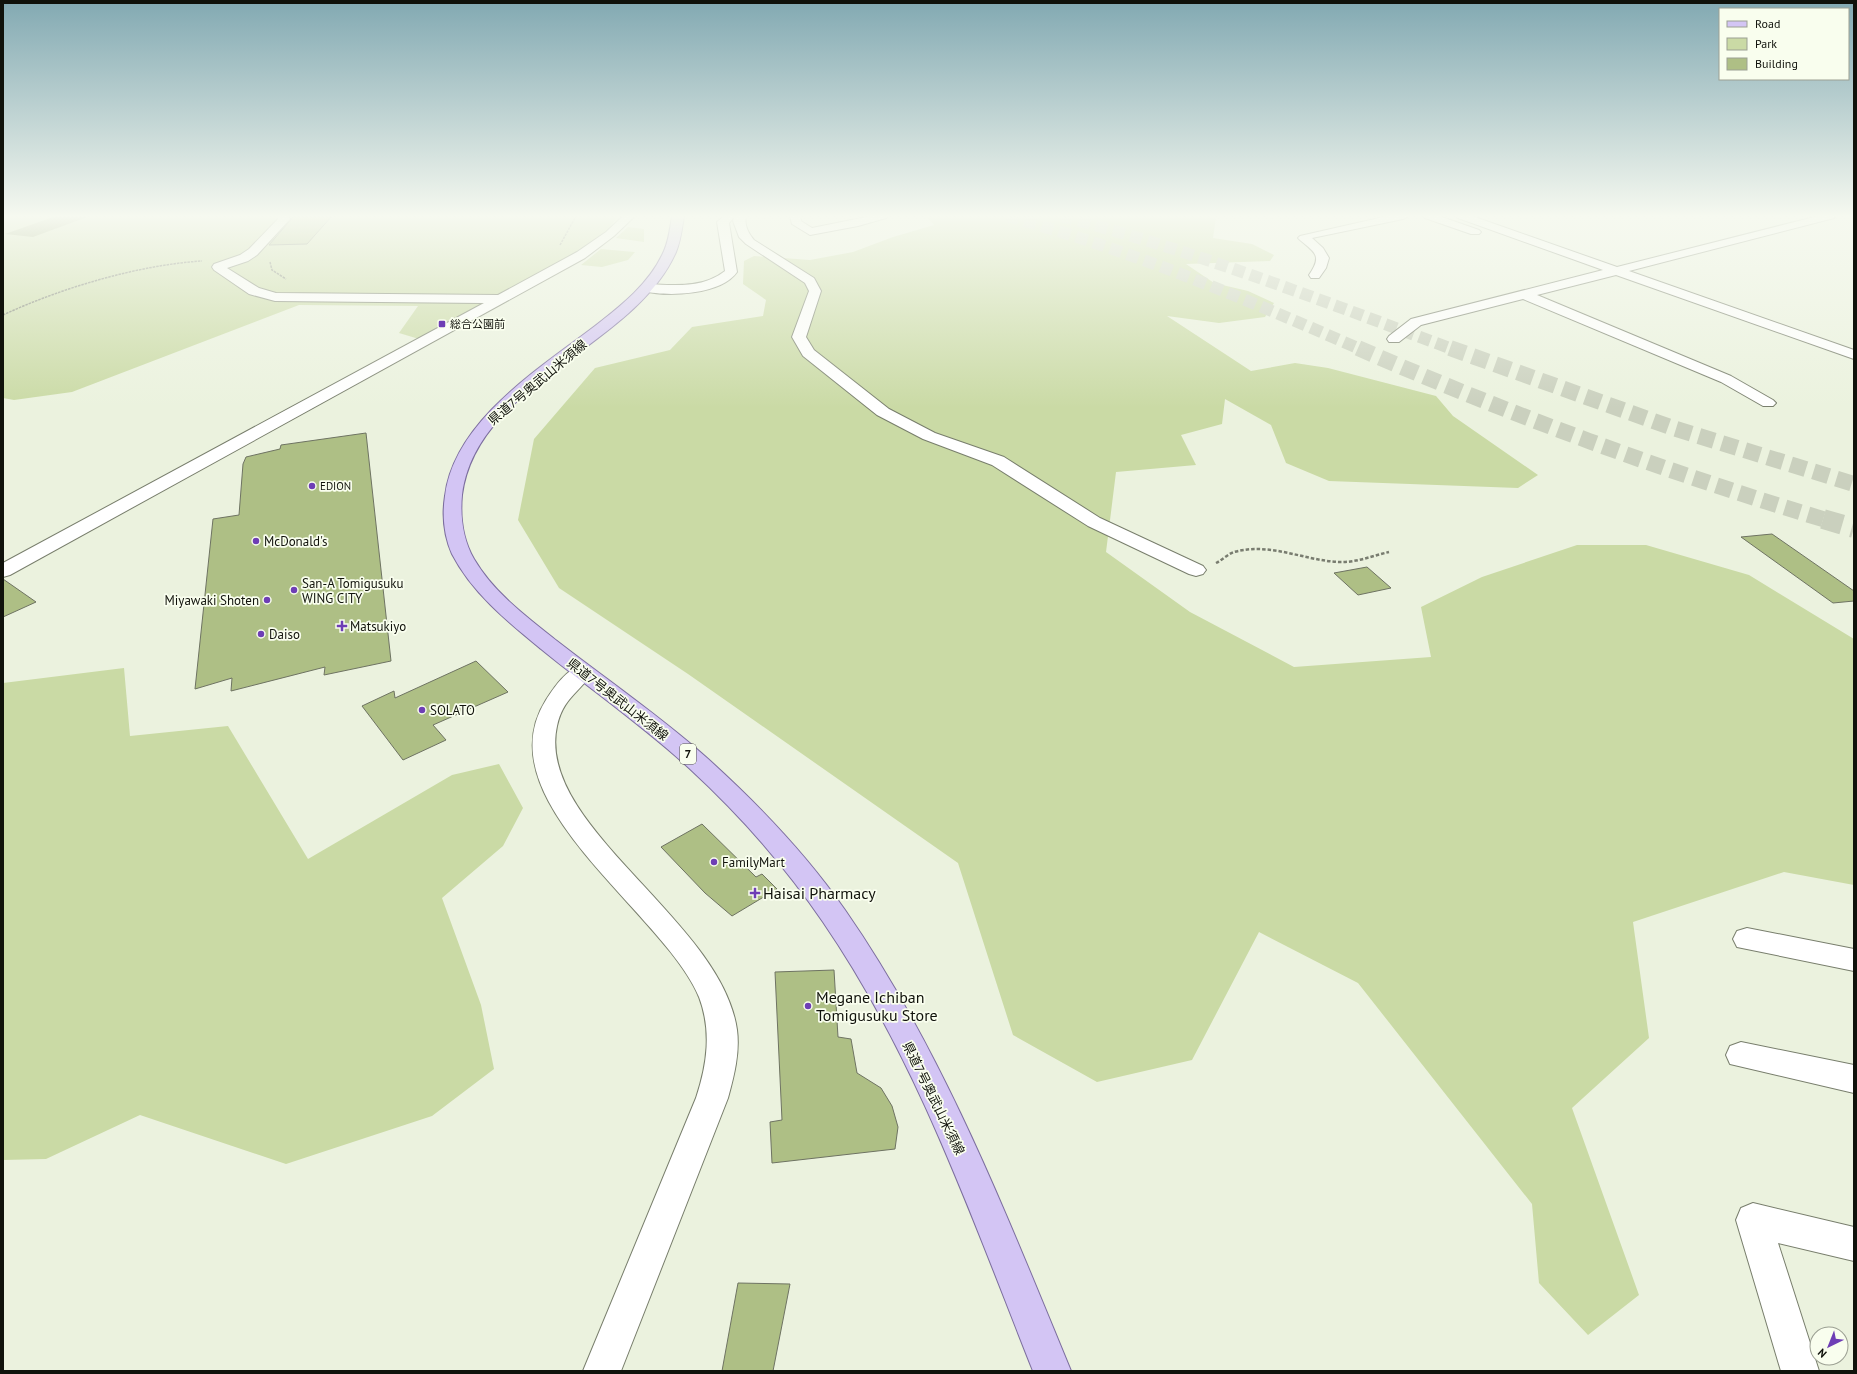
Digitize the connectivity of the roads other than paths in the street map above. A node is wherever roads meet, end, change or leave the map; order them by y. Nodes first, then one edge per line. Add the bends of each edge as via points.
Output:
1 (238, 280) edge
2 (535, 280) edge
3 (652, 280) edge
4 (722, 280) edge
5 (809, 280) edge
6 (1576, 280) edge
7 (1643, 280) edge
8 (647, 288) junction
9 (1523, 294) junction
10 (500, 299) junction
11 (1394, 339) dead end
12 (1850, 351) edge
13 (1768, 403) dead end
14 (1196, 570) road end
15 (3, 571) edge
16 (582, 672) junction
17 (1747, 939) dead end
18 (1854, 960) edge
19 (1741, 1055) dead end
20 (1854, 1079) edge
21 (1854, 1244) edge
22 (602, 1371) edge
23 (1052, 1371) edge
24 (1800, 1371) edge

1 - 10 street via 254,291 275,297
2 - 10 street
3 - 8 main road, 県道7号奥武山米須線 / 7
4 - 8 street via 693,288
5 - 14 street via 815,290 799,337 808,353 877,407 905,425 929,436 998,461 1094,522
6 - 9 street
7 - 12 street
8 - 16 main road, 県道7号奥武山米須線 / 7 via 623,311 502,408 487,423 465,456 454,492 454,531 461,553 475,576 519,621
9 - 11 street via 1416,322
9 - 13 street via 1726,379
10 - 15 street
16 - 22 street via 563,690 551,711 542,744 546,770 561,804 576,825 679,944 704,979 718,1011 722,1028 719,1075 712,1098
16 - 23 main road, 県道7号奥武山米須線 / 7 via 662,732 727,791 794,865 849,939 893,1014 949,1125
17 - 18 street
19 - 20 street
21 - 24 street via 1753,1220

